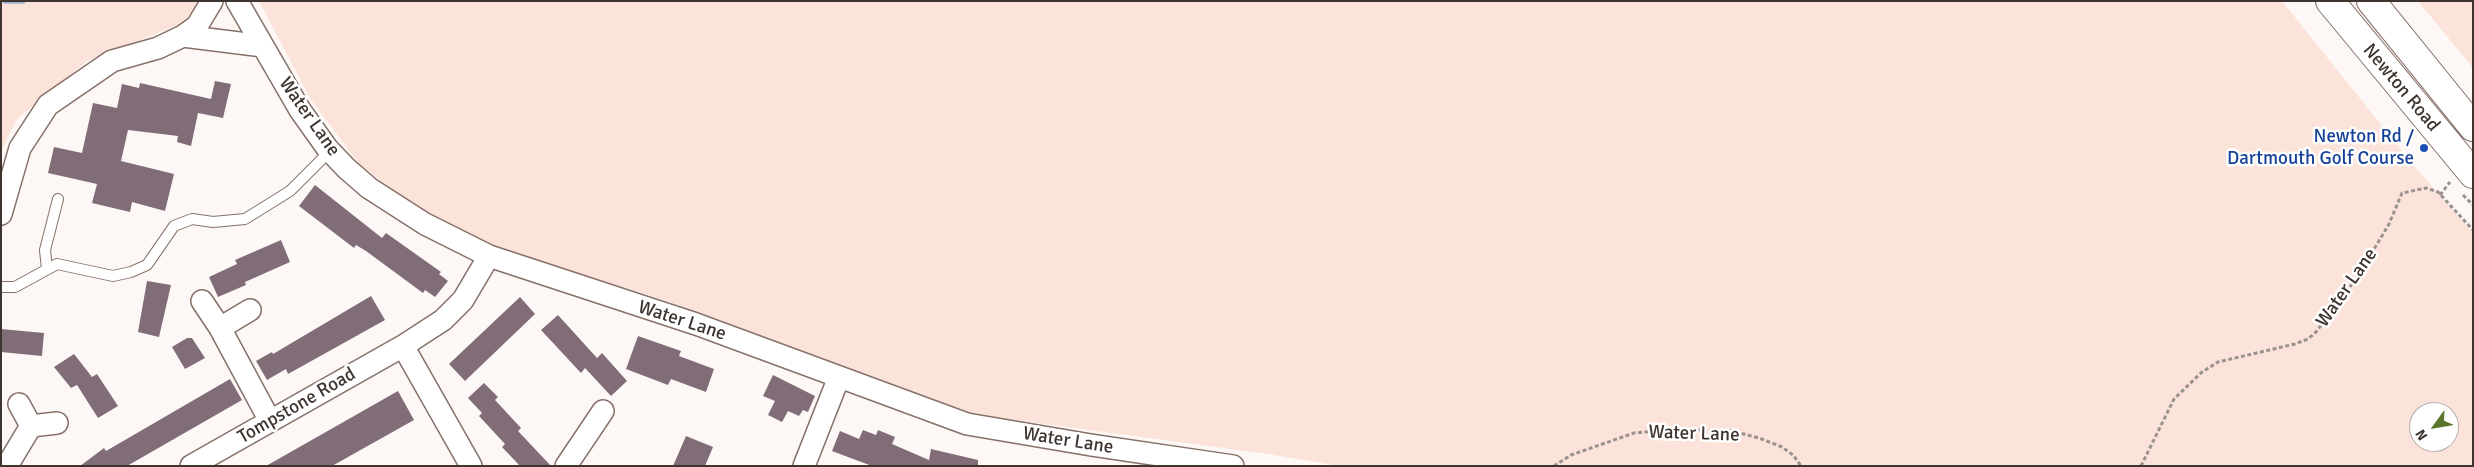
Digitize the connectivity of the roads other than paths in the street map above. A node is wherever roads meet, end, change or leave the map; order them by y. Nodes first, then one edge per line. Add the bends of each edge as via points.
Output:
1 (212, 1) edge
2 (237, 1) edge
3 (2330, 1) edge
4 (2371, 1) edge
5 (183, 36) junction
6 (262, 46) junction
7 (2473, 127) edge
8 (330, 152) junction
9 (2461, 178) edge
10 (58, 199) dead end
11 (1, 214) edge
12 (489, 256) junction
13 (47, 269) junction
14 (1, 286) edge
15 (202, 301) dead end
16 (250, 310) dead end
17 (220, 328) junction
18 (403, 346) junction
19 (839, 377) junction
20 (19, 404) dead end
21 (604, 411) dead end
22 (270, 421) junction
23 (57, 423) dead end
24 (31, 426) junction
25 (7, 466) edge
26 (191, 466) edge
27 (471, 466) edge
28 (566, 466) edge
29 (804, 466) edge
30 (1233, 466) edge

1 - 5 street via 197,26
2 - 6 street, Water Lane
3 - 9 highway, Newton Road
4 - 7 highway, Newton Road
5 - 6 street
5 - 11 street via 158,48 112,61 48,106 20,148
6 - 8 street, Water Lane via 300,110
8 - 12 street, Water Lane via 369,188 425,224
8 - 13 lane via 290,191 245,219 213,222 192,219 174,226 147,265 113,276 56,264
10 - 13 lane via 45,250
12 - 18 street, Tompstone Road via 463,300 443,320
12 - 19 street, Water Lane via 696,324
13 - 14 lane via 15,287
15 - 17 street
16 - 17 street
17 - 22 street
18 - 22 street, Tompstone Road
18 - 27 street
19 - 29 street
19 - 30 street, Water Lane via 967,424
20 - 24 street
21 - 28 street
22 - 26 street, Tompstone Road
23 - 24 street
24 - 25 street

